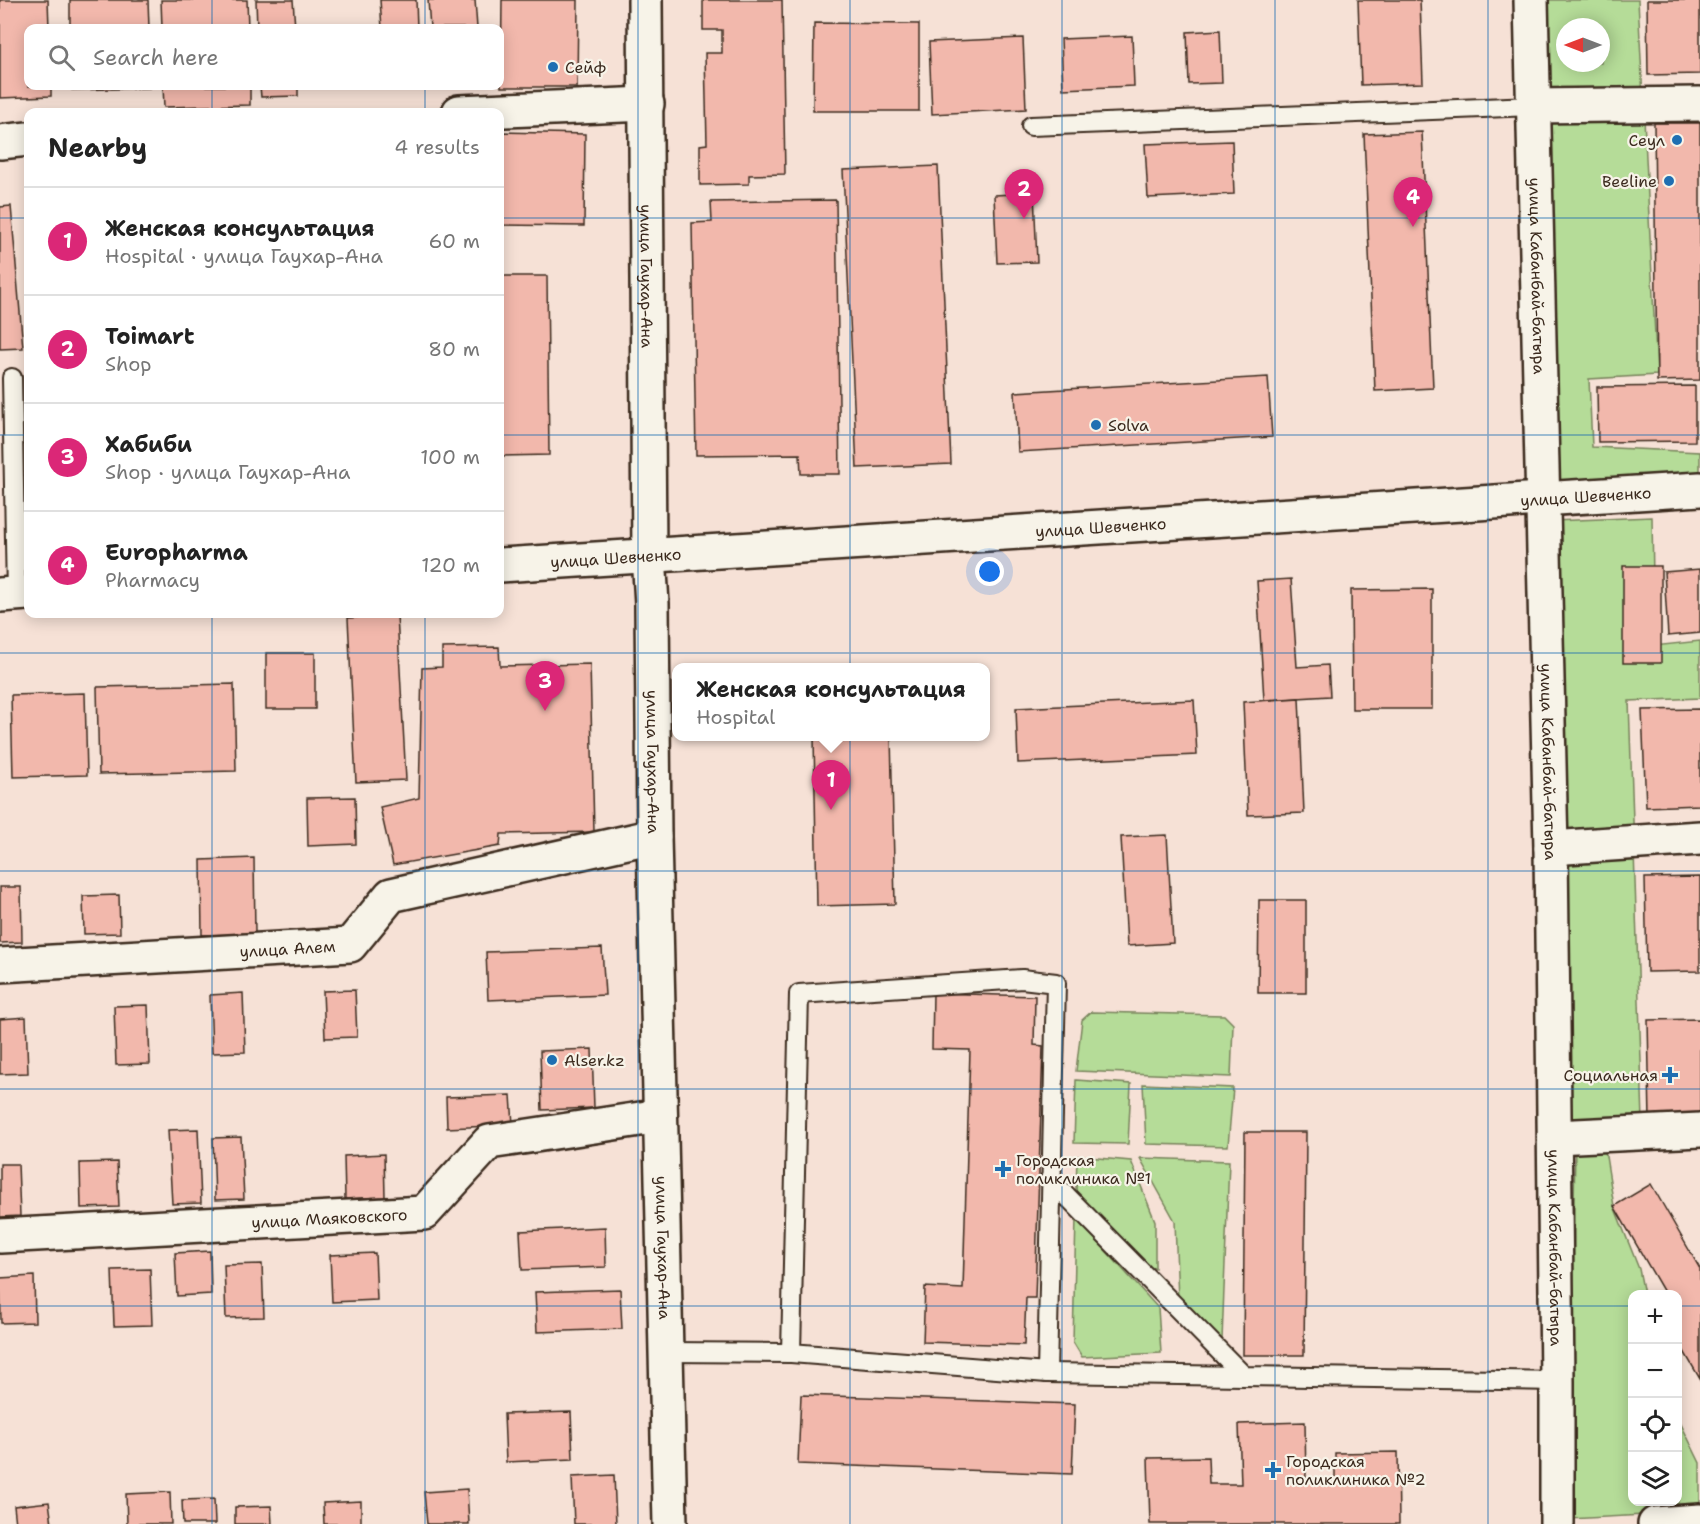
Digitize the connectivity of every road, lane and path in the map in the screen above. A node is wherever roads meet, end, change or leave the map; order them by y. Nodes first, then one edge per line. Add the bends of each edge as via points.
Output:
1 (645, 0) edge
2 (1531, 0) edge
3 (646, 104) junction
4 (1700, 104) edge
5 (1533, 106) junction
6 (504, 110) edge
7 (1031, 126) dead end
8 (24, 140) edge
9 (0, 142) edge
10 (12, 378) dead end
11 (1700, 489) edge
12 (1542, 498) junction
13 (649, 555) junction
14 (504, 564) edge
15 (15, 594) edge
16 (654, 836) junction
17 (1700, 838) edge
18 (1551, 848) junction
19 (0, 965) edge
20 (660, 1116) junction
21 (1700, 1130) edge
22 (1555, 1137) junction
23 (1050, 1179) junction
24 (0, 1236) edge
25 (666, 1352) junction
26 (791, 1353) junction
27 (1047, 1373) junction
28 (1244, 1376) junction
29 (1557, 1381) junction
30 (1700, 1521) edge
31 (670, 1524) edge
32 (1557, 1524) edge
33 (1655, 1524) edge

1 - 3 street, улица Гаухар-Ана
2 - 5 street, улица Кабанбай-батыра
3 - 6 street
3 - 13 street, улица Гаухар-Ана
4 - 5 street
5 - 7 lane
5 - 12 street, улица Кабанбай-батыра
8 - 9 street
10 - 15 lane
11 - 12 street, улица Шевченко
12 - 13 street, улица Шевченко
12 - 18 street, улица Кабанбай-батыра
13 - 14 street, улица Шевченко
13 - 16 street, улица Гаухар-Ана
16 - 19 street, улица Алем via 391,895 350,945
16 - 20 street, улица Гаухар-Ана
17 - 18 street
18 - 22 street, улица Кабанбай-батыра
20 - 24 street, улица Маяковского via 489,1142 424,1213
20 - 25 street, улица Гаухар-Ана
21 - 22 street
22 - 29 street, улица Кабанбай-батыра
23 - 26 lane via 1056,983 1023,979 799,994
23 - 27 lane
23 - 28 lane
25 - 26 lane
25 - 31 street, улица Гаухар-Ана
26 - 27 lane
27 - 28 lane
28 - 29 lane
29 - 32 street, улица Кабанбай-батыра
30 - 33 street

